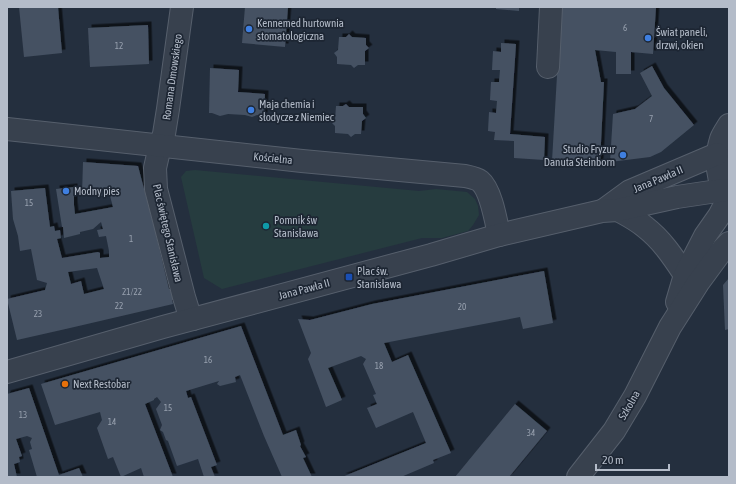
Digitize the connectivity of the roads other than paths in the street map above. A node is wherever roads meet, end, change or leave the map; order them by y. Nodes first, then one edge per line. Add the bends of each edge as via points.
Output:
1 (182, 7) edge
2 (551, 7) edge
3 (548, 67) dead end
4 (729, 126) edge
5 (7, 129) edge
6 (160, 146) junction
7 (718, 154) junction
8 (727, 195) edge
9 (610, 211) junction
10 (499, 235) junction
11 (729, 243) edge
12 (685, 275) junction
13 (193, 319) junction
14 (670, 326) junction
15 (7, 372) edge
16 (578, 477) edge

1 - 6 street, Romana Dmowskiego via 168,109
2 - 3 street
4 - 7 street via 722,138
5 - 6 street, Kościelna
6 - 10 street, Kościelna via 472,178 485,186
6 - 13 street, Plac świętego Stanisława via 155,168 156,189 184,297
7 - 8 street via 720,180
7 - 9 street, Jana Pawła II via 630,191
8 - 9 street, Jana Pawła II via 677,197
8 - 12 street, Szkolna via 719,216 705,236
9 - 10 street, Jana Pawła II
9 - 12 street via 643,226 660,240
10 - 13 street, Jana Pawła II
11 - 14 street, Szkolna via 698,283
12 - 14 street, Szkolna
13 - 15 street, Jana Pawła II
14 - 16 street, Szkolna via 635,396 614,430

